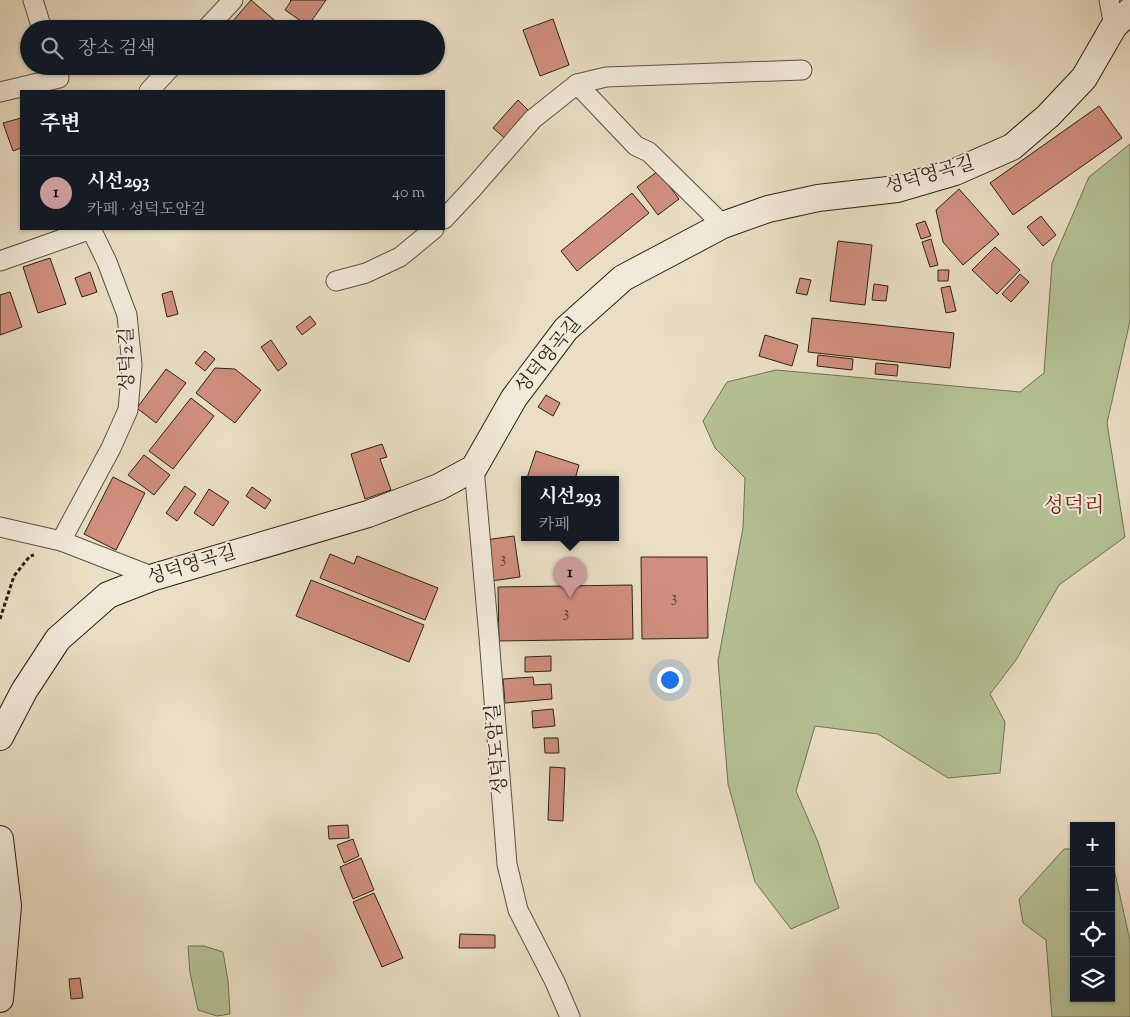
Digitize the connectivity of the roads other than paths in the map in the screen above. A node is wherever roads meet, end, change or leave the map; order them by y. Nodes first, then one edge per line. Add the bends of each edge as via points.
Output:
1 (33, 0) edge
2 (233, 0) edge
3 (1109, 0) edge
4 (1122, 18) edge
5 (39, 20) edge
6 (214, 20) edge
7 (802, 70) dead end
8 (164, 75) edge
9 (58, 78) edge
10 (577, 84) junction
11 (150, 90) edge
12 (0, 92) edge
13 (445, 218) edge
14 (723, 225) junction
15 (88, 230) edge
16 (91, 230) edge
17 (433, 230) edge
18 (0, 261) edge
19 (336, 281) dead end
20 (474, 468) junction
21 (0, 526) edge
22 (61, 541) junction
23 (154, 577) junction
24 (0, 737) edge
25 (0, 839) edge
26 (0, 999) edge
27 (570, 1017) edge

1 - 5 street
2 - 6 street
3 - 4 street
4 - 14 main road, 성덕영곡길 via 1084,78 1048,116 1012,147 955,172 897,189 818,198 768,209
7 - 10 street via 606,76
8 - 11 street
9 - 12 street
10 - 13 street via 533,119
10 - 14 street via 636,146 649,152
14 - 20 main road, 성덕영곡길 via 623,278 566,329 514,398
15 - 18 street
16 - 22 street, 성덕2길 via 127,316 132,365 128,410
17 - 19 street via 400,257 366,274
20 - 23 main road, 성덕영곡길 via 439,487 368,514
20 - 27 street, 성덕도암길 via 507,864 518,910
21 - 22 street
22 - 23 street
23 - 24 main road, 성덕영곡길 via 108,595 58,639 24,691
25 - 26 main road via 8,906

